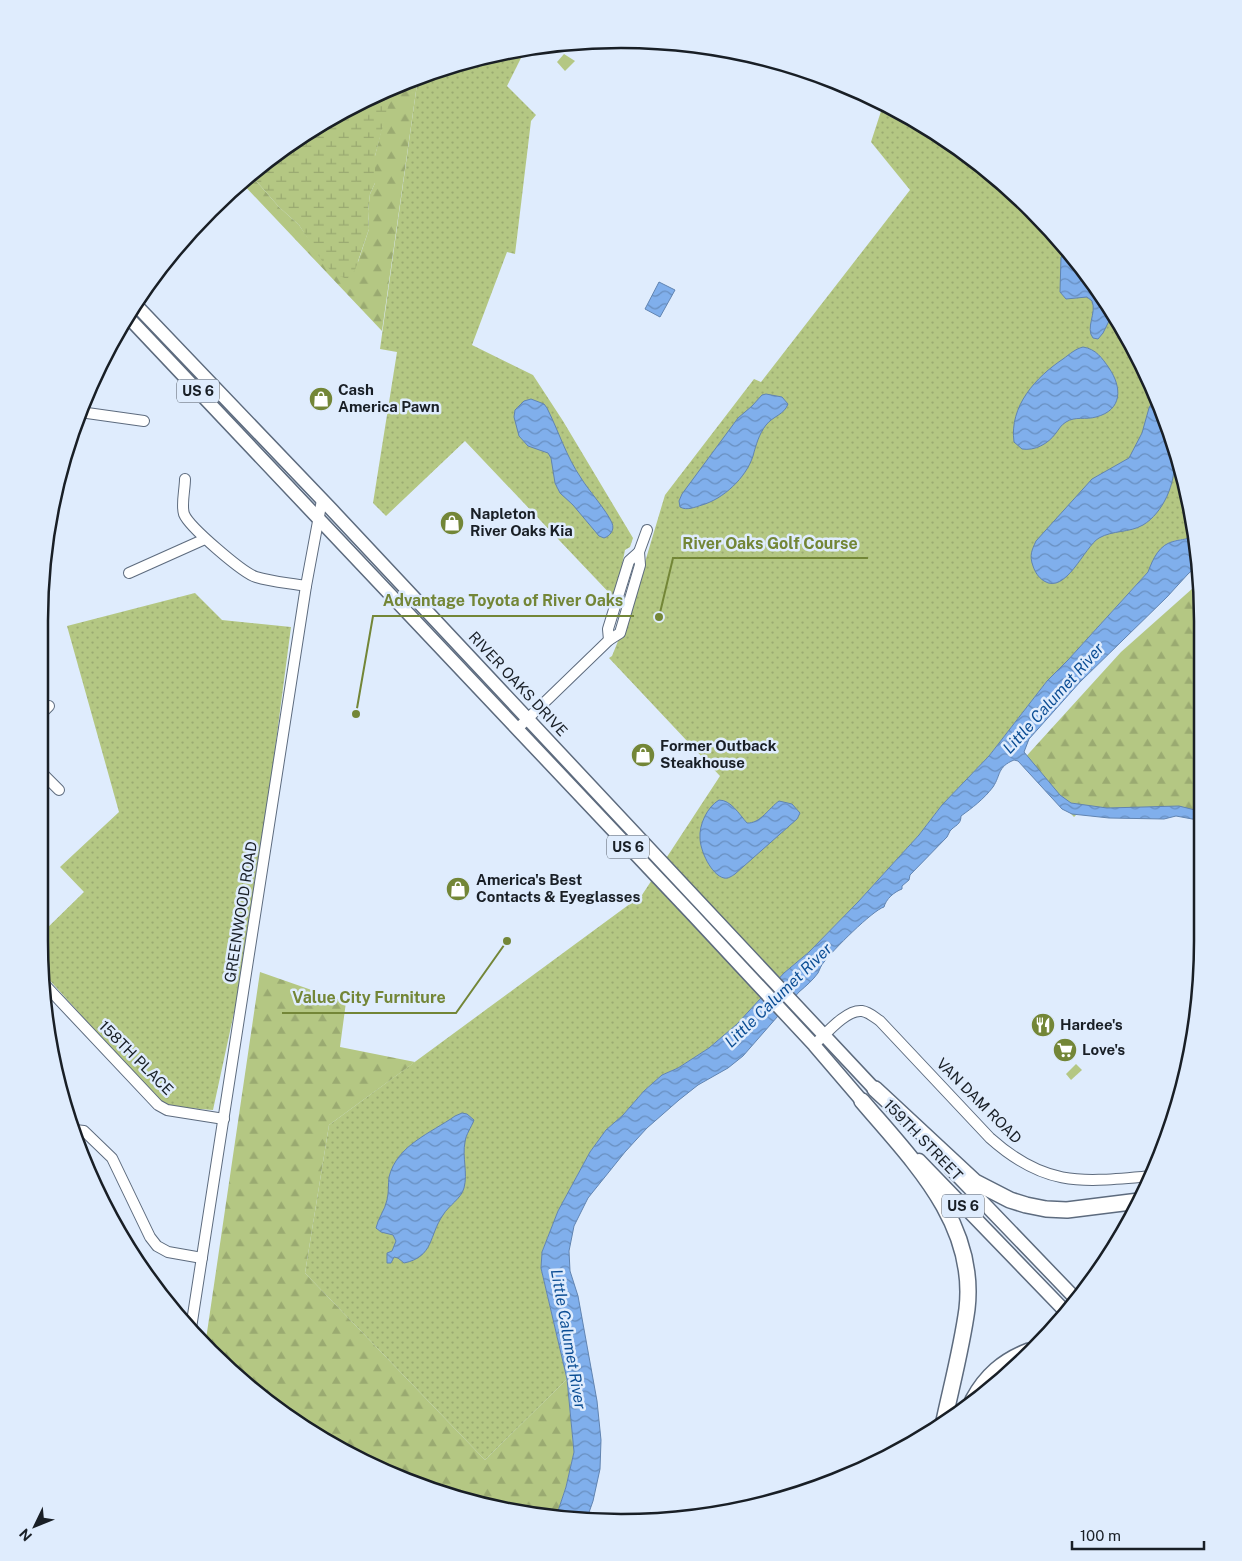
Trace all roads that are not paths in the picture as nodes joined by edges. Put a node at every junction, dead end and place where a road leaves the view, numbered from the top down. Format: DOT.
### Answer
graph roads {
  1 [pos="140,309"];
  2 [pos="132,321"];
  3 [pos="87,413"];
  4 [pos="144,421"];
  5 [pos="185,479"];
  6 [pos="322,500"];
  7 [pos="319,519"];
  8 [pos="647,530"];
  9 [pos="205,539"];
  10 [pos="129,574"];
  11 [pos="306,586"];
  12 [pos="528,718"];
  13 [pos="517,729"];
  14 [pos="48,779"];
  15 [pos="59,790"];
  16 [pos="50,990"];
  17 [pos="825,1036"];
  18 [pos="814,1046"];
  19 [pos="874,1089"];
  20 [pos="862,1101"];
  21 [pos="224,1119"];
  22 [pos="80,1131"];
  23 [pos="1143,1177"];
  24 [pos="1131,1202"];
  25 [pos="202,1258"];
  26 [pos="1072,1294"];
  27 [pos="1061,1307"];
  28 [pos="192,1320"];
  29 [pos="1017,1355"];
  30 [pos="981,1386"];
  31 [pos="946,1413"];
  1 -- 6 [label="main road, RIVER OAKS DRIVE / US 6"];
  2 -- 7 [label="main road, RIVER OAKS DRIVE / US 6"];
  3 -- 4 [label="street"];
  5 -- 9 [label="street"];
  6 -- 7 [label="street, GREENWOOD ROAD"];
  6 -- 12 [label="main road, RIVER OAKS DRIVE / US 6"];
  7 -- 11 [label="street, GREENWOOD ROAD"];
  7 -- 13 [label="main road, RIVER OAKS DRIVE / US 6"];
  8 -- 12 [label="street"];
  9 -- 10 [label="street"];
  9 -- 11 [label="street"];
  11 -- 21 [label="street, GREENWOOD ROAD"];
  12 -- 13 [label="street"];
  12 -- 17 [label="main road, RIVER OAKS DRIVE / US 6"];
  13 -- 18 [label="main road, RIVER OAKS DRIVE / US 6"];
  14 -- 15 [label="street"];
  16 -- 21 [label="street, 158TH PLACE"];
  17 -- 18 [label="street, VAN DAM ROAD"];
  17 -- 19 [label="main road, RIVER OAKS DRIVE / US 6"];
  17 -- 23 [label="street, VAN DAM ROAD"];
  18 -- 20 [label="main road, RIVER OAKS DRIVE / US 6"];
  19 -- 24 [label="highway"];
  19 -- 26 [label="main road, 159TH STREET / US 6"];
  20 -- 27 [label="main road, 159TH STREET / US 6"];
  20 -- 31 [label="highway"];
  21 -- 25 [label="street, GREENWOOD ROAD"];
  22 -- 25 [label="street"];
  25 -- 28 [label="street, GREENWOOD ROAD"];
  29 -- 30 [label="highway"];
}
